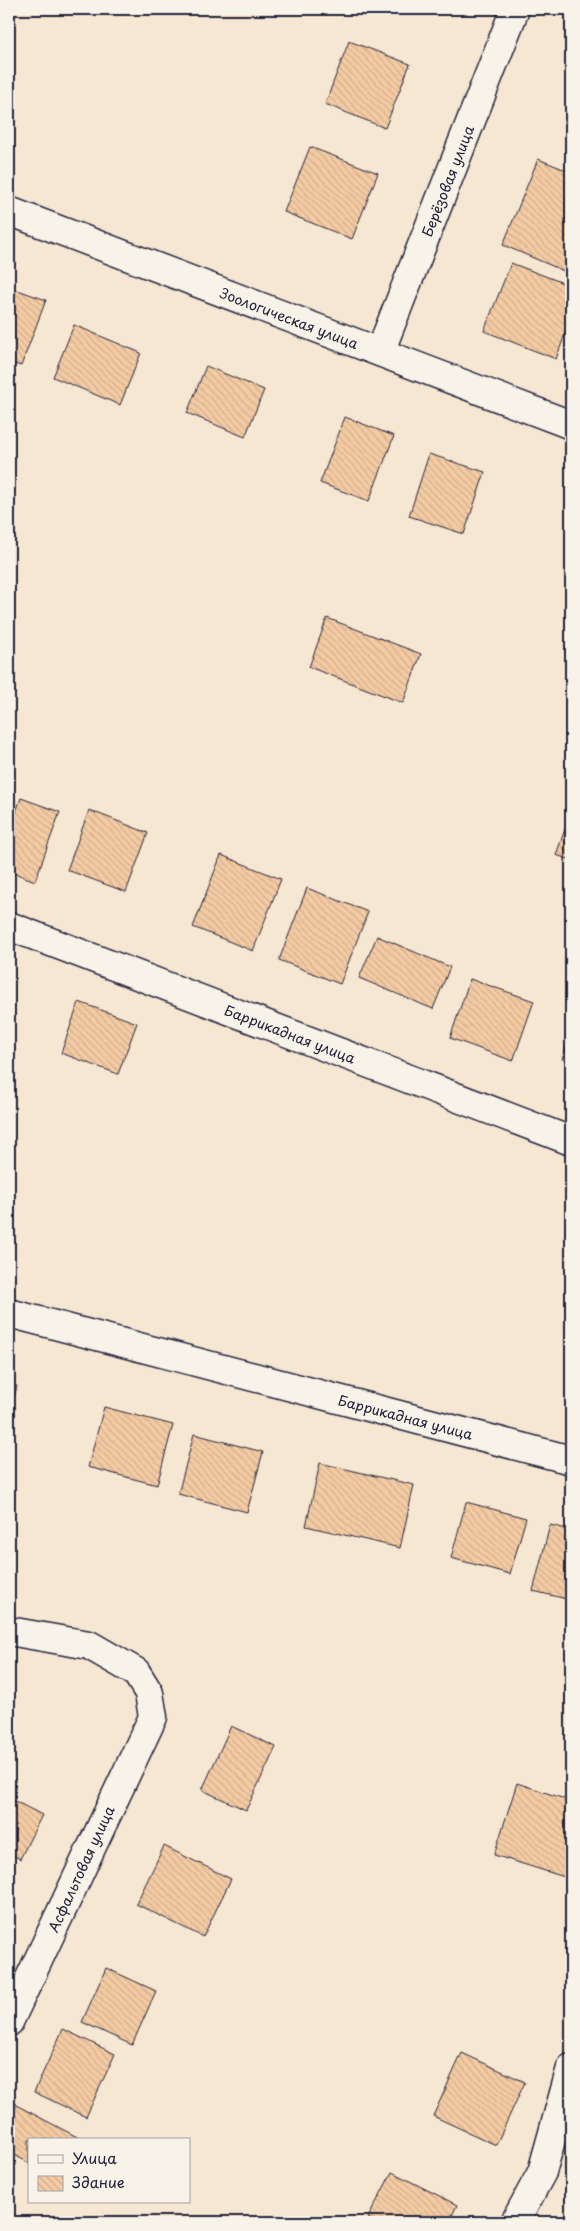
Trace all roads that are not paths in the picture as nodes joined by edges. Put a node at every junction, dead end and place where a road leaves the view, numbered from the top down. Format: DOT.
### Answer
graph roads {
  1 [pos="514,9"];
  2 [pos="9,210"];
  3 [pos="380,352"];
  4 [pos="571,425"];
  5 [pos="9,926"];
  6 [pos="571,1141"];
  7 [pos="9,1313"];
  8 [pos="571,1460"];
  9 [pos="9,1631"];
  10 [pos="9,2022"];
  11 [pos="571,2068"];
  12 [pos="515,2222"];
  1 -- 3 [label="street, Берёзовая улица"];
  2 -- 3 [label="street, Зоологическая улица"];
  3 -- 4 [label="street, Зоологическая улица"];
  5 -- 6 [label="street, Баррикадная улица"];
  7 -- 8 [label="street, Баррикадная улица"];
  9 -- 10 [label="street, Асфальтовая улица"];
  11 -- 12 [label="street"];
}
